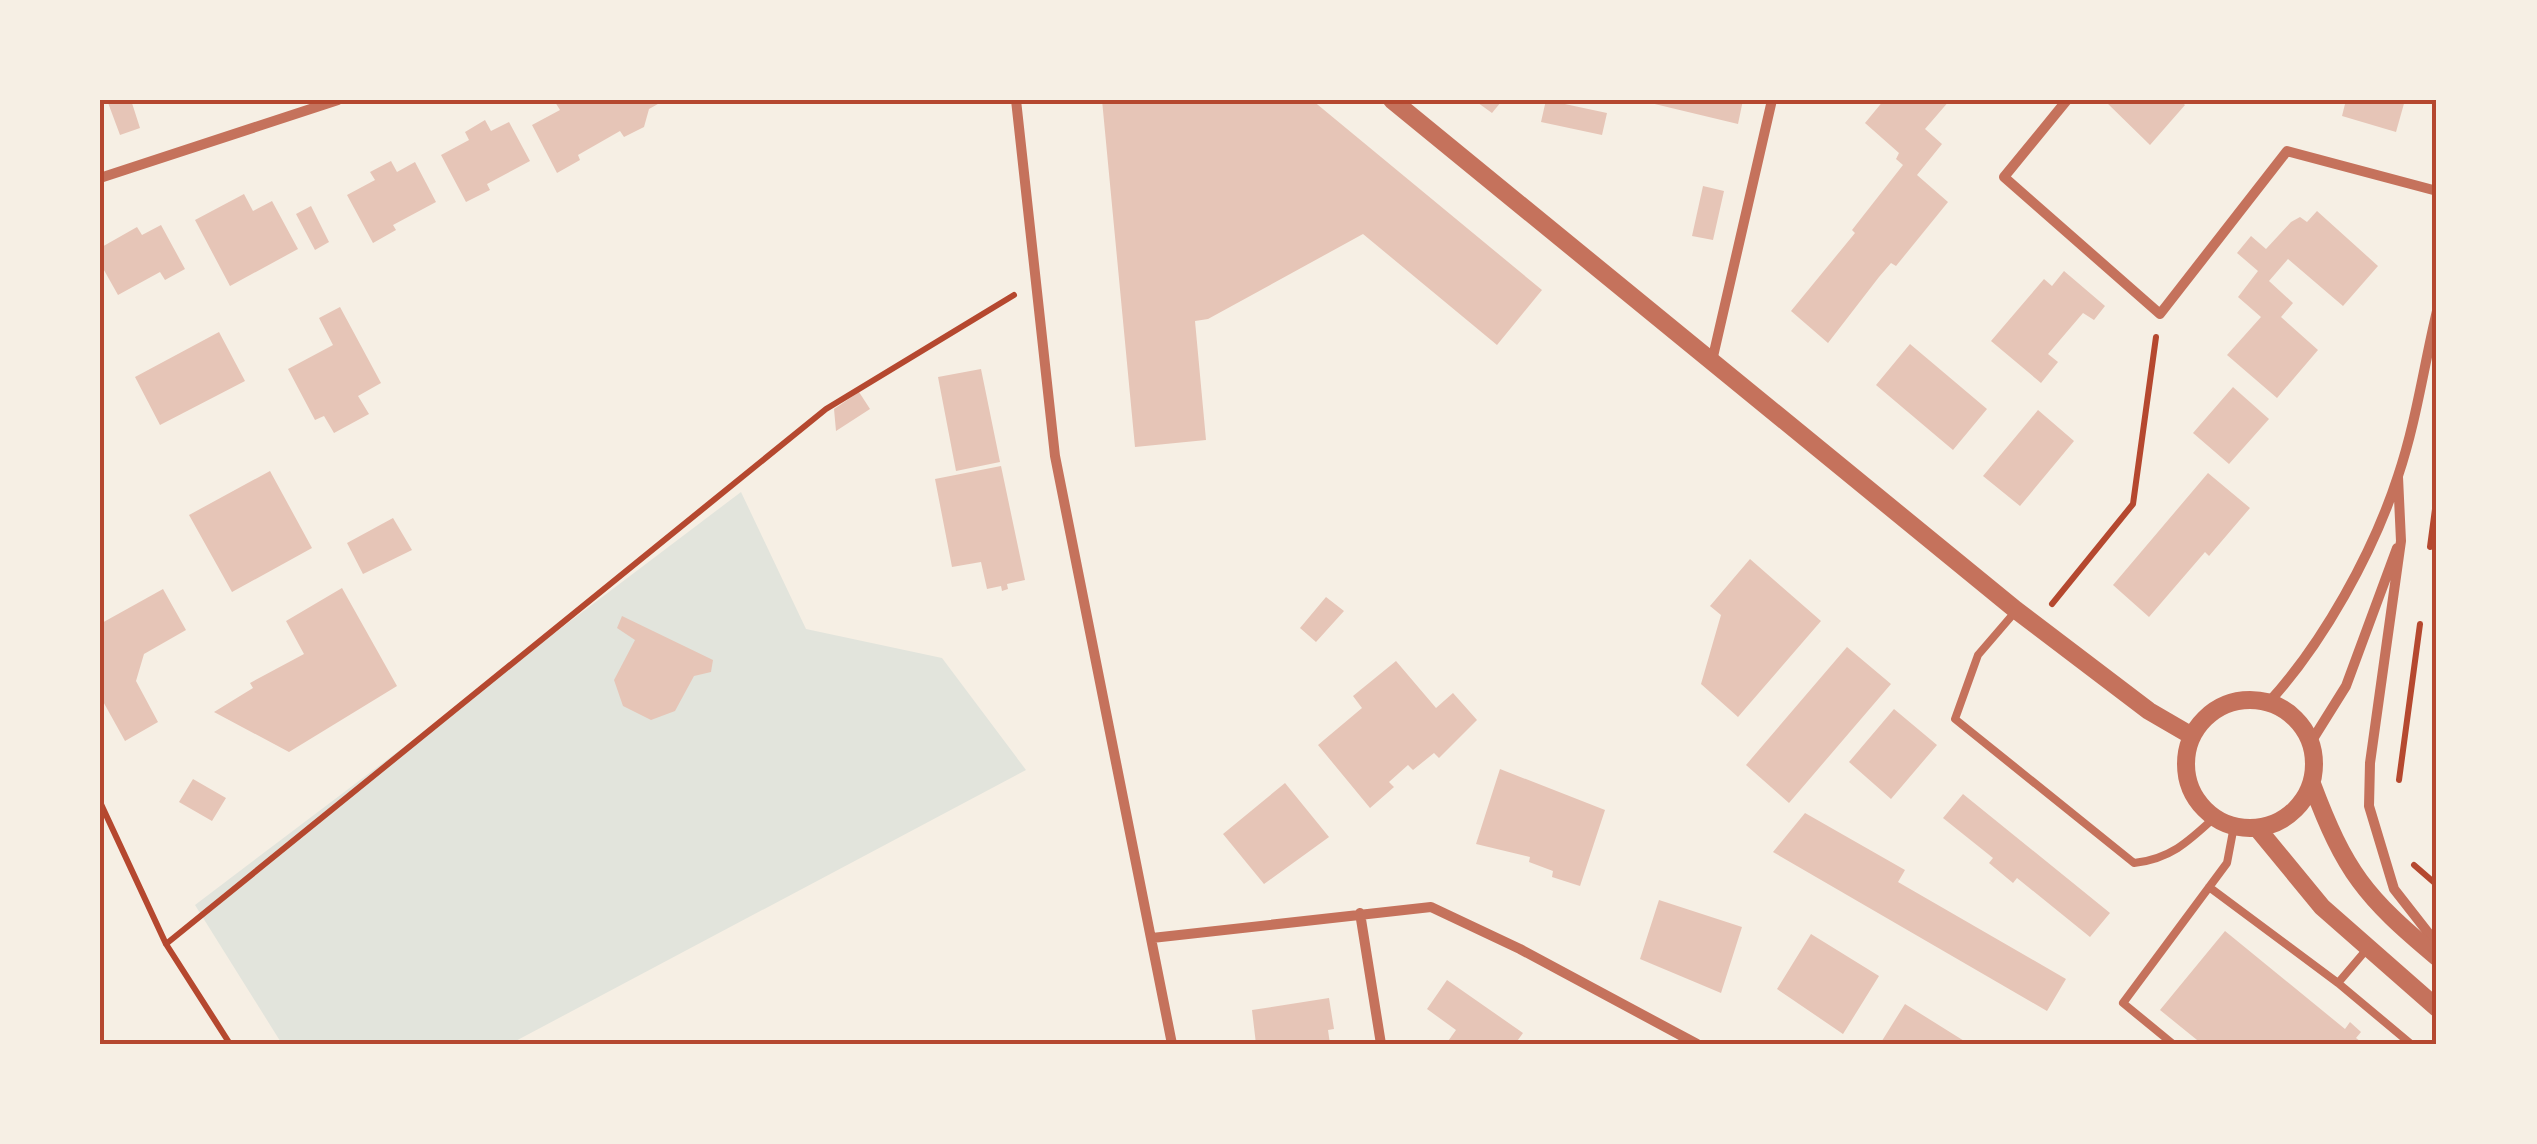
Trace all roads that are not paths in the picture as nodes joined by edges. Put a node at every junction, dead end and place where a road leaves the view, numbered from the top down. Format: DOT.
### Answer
graph roads {
  1 [pos="338,100"];
  2 [pos="1016,100"];
  3 [pos="1392,100"];
  4 [pos="1772,100"];
  5 [pos="2067,100"];
  6 [pos="100,178"];
  7 [pos="2437,191"];
  8 [pos="2436,318"];
  9 [pos="1712,361"];
  10 [pos="2398,477"];
  11 [pos="2401,541"];
  12 [pos="2016,610"];
  13 [pos="2269,702"];
  14 [pos="2192,736"];
  15 [pos="2311,742"];
  16 [pos="2312,784"];
  17 [pos="2214,818"];
  18 [pos="2234,826"];
  19 [pos="2256,828"];
  20 [pos="2209,887"];
  21 [pos="1360,914"];
  22 [pos="1152,938"];
  23 [pos="2437,944"];
  24 [pos="2367,949"];
  25 [pos="2437,957"];
  26 [pos="2338,983"];
  27 [pos="2437,1008"];
  28 [pos="1172,1044"];
  29 [pos="1381,1044"];
  30 [pos="1697,1044"];
  31 [pos="2173,1044"];
  32 [pos="2411,1044"];
  1 -- 6 [label="street"];
  2 -- 22 [label="street"];
  3 -- 9 [label="street"];
  4 -- 9 [label="street"];
  5 -- 7 [label="street"];
  8 -- 10 [label="street"];
  9 -- 12 [label="street"];
  10 -- 11 [label="street"];
  10 -- 13 [label="street"];
  11 -- 15 [label="street"];
  11 -- 23 [label="street"];
  12 -- 14 [label="street"];
  12 -- 17 [label="lane"];
  13 -- 14 [label="street"];
  13 -- 15 [label="street"];
  14 -- 17 [label="street"];
  15 -- 16 [label="street"];
  16 -- 19 [label="street"];
  16 -- 25 [label="street"];
  17 -- 18 [label="street"];
  18 -- 19 [label="street"];
  18 -- 20 [label="lane"];
  19 -- 24 [label="street"];
  20 -- 26 [label="lane"];
  20 -- 31 [label="lane"];
  21 -- 22 [label="street"];
  21 -- 29 [label="street"];
  21 -- 30 [label="street"];
  22 -- 28 [label="street"];
  24 -- 26 [label="lane"];
  24 -- 27 [label="street"];
  26 -- 32 [label="lane"];
}
